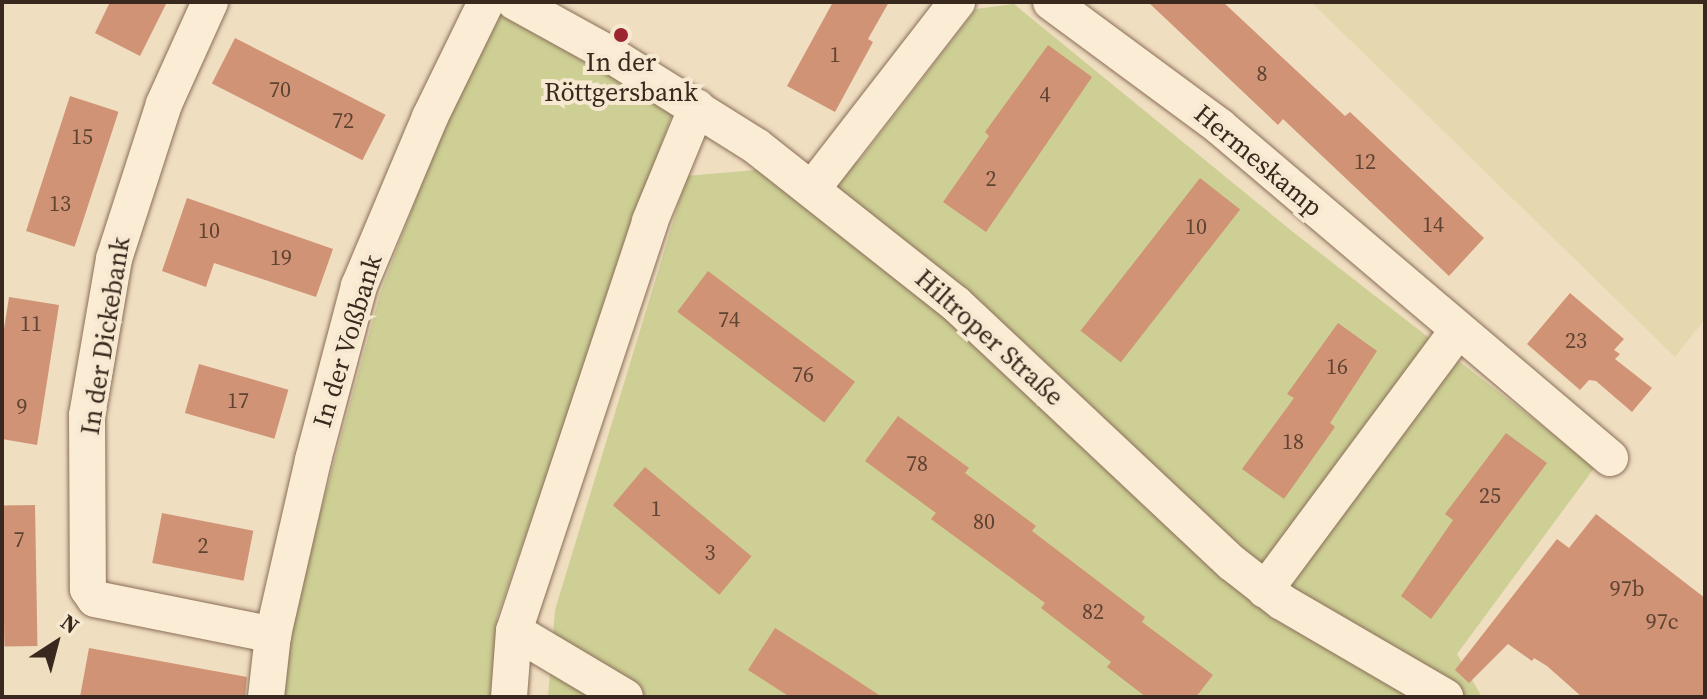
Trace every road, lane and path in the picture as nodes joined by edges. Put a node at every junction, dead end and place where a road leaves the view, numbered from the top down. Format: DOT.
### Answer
graph roads {
  1 [pos="210,2"];
  2 [pos="486,2"];
  3 [pos="515,2"];
  4 [pos="957,2"];
  5 [pos="1051,2"];
  6 [pos="697,107"];
  7 [pos="812,189"];
  8 [pos="1457,331"];
  9 [pos="1610,458"];
  10 [pos="1265,590"];
  11 [pos="514,631"];
  12 [pos="273,635"];
  13 [pos="266,697"];
  14 [pos="509,697"];
  15 [pos="625,697"];
  16 [pos="1445,697"];
  1 -- 12 [label="street, In der Dickebank"];
  2 -- 12 [label="street, In der Voßbank"];
  3 -- 6 [label="street, Hiltroper Straße"];
  4 -- 7 [label="street"];
  5 -- 8 [label="street, Hermeskamp"];
  6 -- 7 [label="street, Hiltroper Straße"];
  6 -- 11 [label="street"];
  7 -- 10 [label="street, Hiltroper Straße"];
  8 -- 9 [label="street, Hermeskamp"];
  8 -- 10 [label="street"];
  10 -- 16 [label="street, Hiltroper Straße"];
  11 -- 14 [label="street"];
  11 -- 15 [label="street"];
  12 -- 13 [label="street, In der Voßbank"];
}
